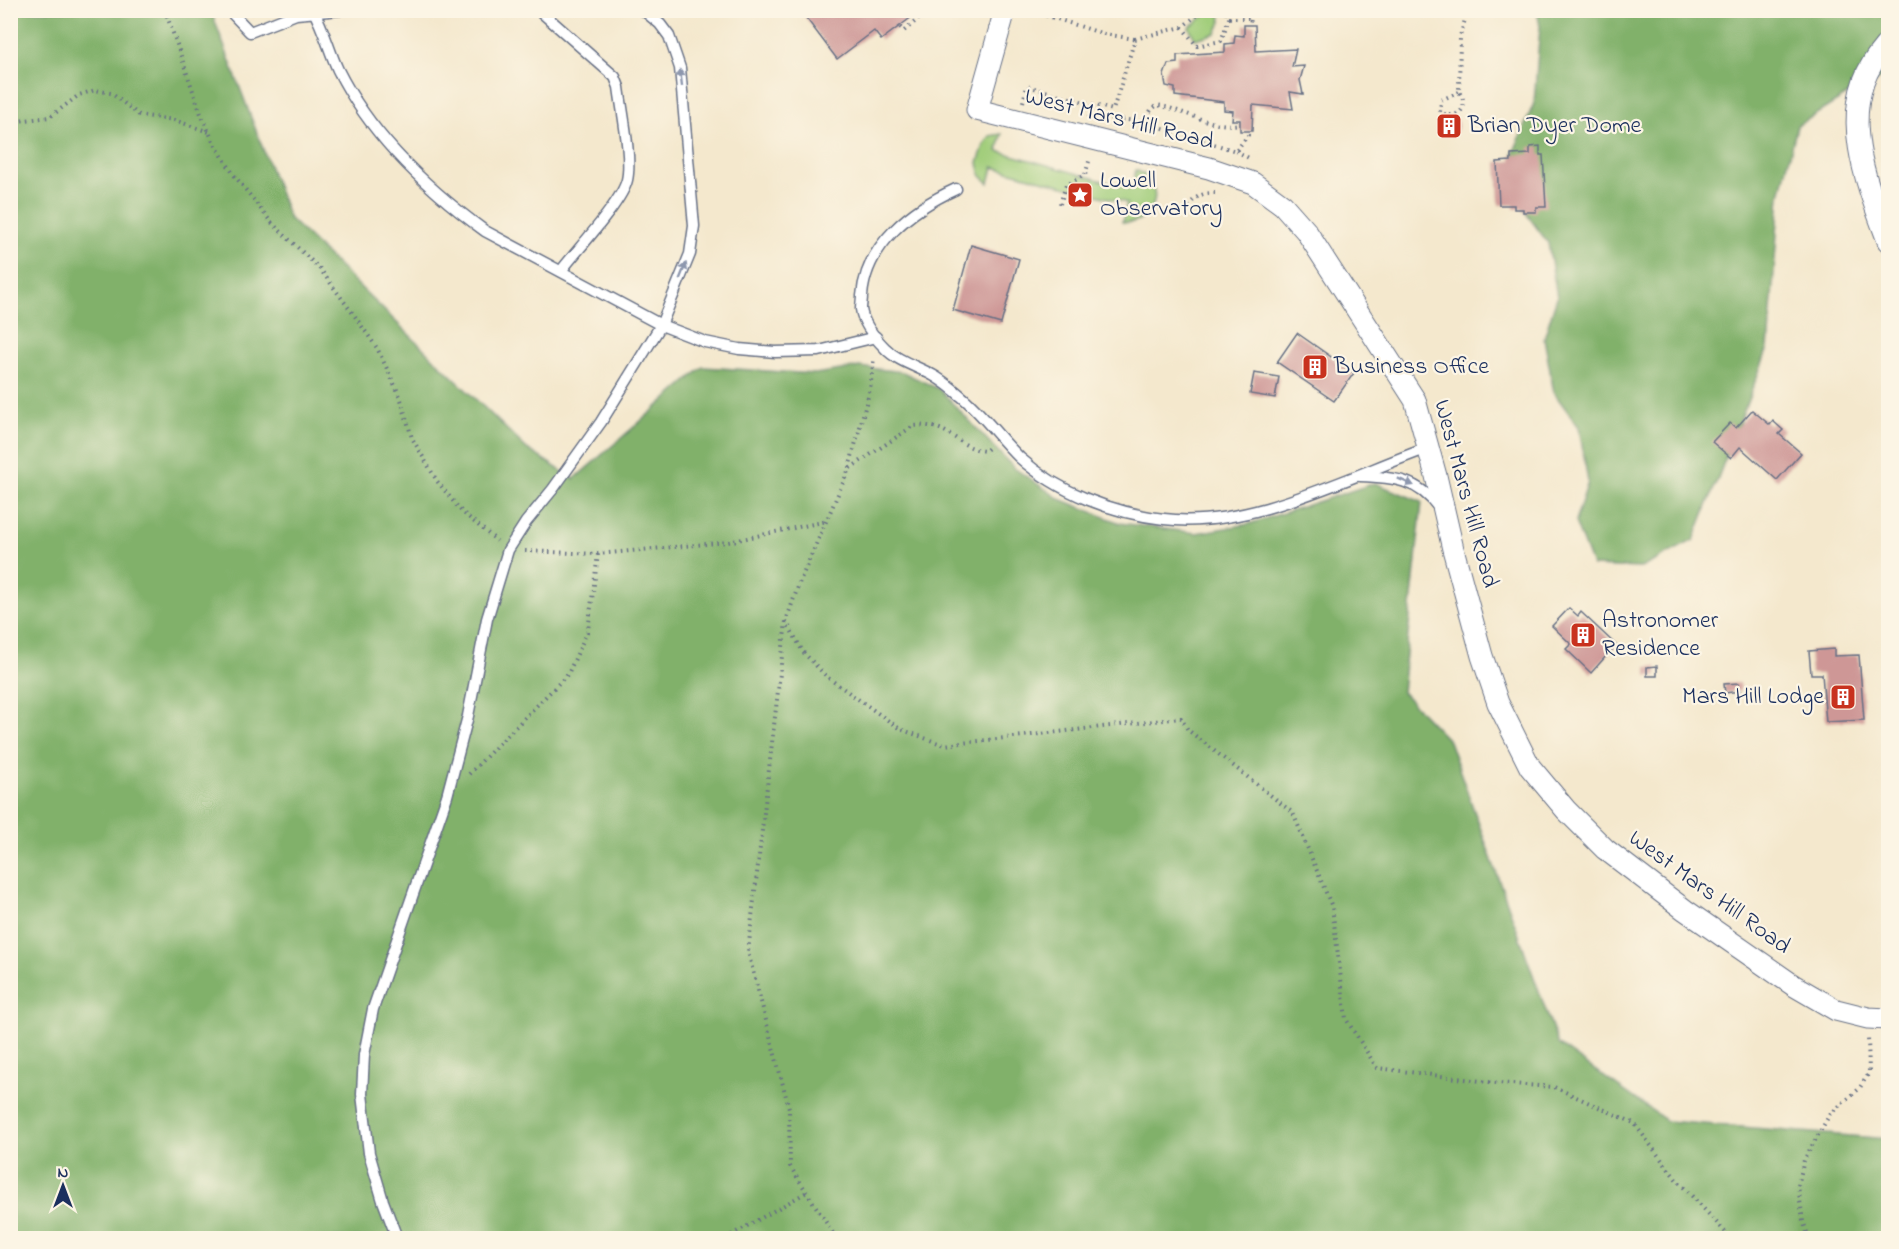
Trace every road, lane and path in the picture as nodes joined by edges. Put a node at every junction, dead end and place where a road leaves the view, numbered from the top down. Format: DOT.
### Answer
graph roads {
  1 [pos="165,10"];
  2 [pos="229,10"];
  3 [pos="340,10"];
  4 [pos="539,10"];
  5 [pos="643,10"];
  6 [pos="929,10"];
  7 [pos="1005,10"];
  8 [pos="1029,10"];
  9 [pos="1204,10"];
  10 [pos="1225,10"];
  11 [pos="1250,10"];
  12 [pos="1468,10"];
  13 [pos="314,12"];
  14 [pos="1229,18"];
  15 [pos="1251,18"];
  16 [pos="1250,25"];
  17 [pos="900,27"];
  18 [pos="1182,27"];
  19 [pos="1135,39"];
  20 [pos="1888,42"];
  21 [pos="1459,92"];
  22 [pos="1022,105"];
  23 [pos="1110,118"];
  24 [pos="10,122"];
  25 [pos="1144,122"];
  26 [pos="1240,124"];
  27 [pos="1247,131"];
  28 [pos="209,132"];
  29 [pos="1090,157"];
  30 [pos="956,189"];
  31 [pos="1215,193"];
  32 [pos="1060,204"];
  33 [pos="1188,206"];
  34 [pos="1888,241"];
  35 [pos="561,271"];
  36 [pos="661,325"];
  37 [pos="876,337"];
  38 [pos="1001,438"];
  39 [pos="1428,448"];
  40 [pos="849,469"];
  41 [pos="1354,476"];
  42 [pos="1445,516"];
  43 [pos="827,520"];
  44 [pos="508,550"];
  45 [pos="598,554"];
  46 [pos="786,621"];
  47 [pos="447,796"];
  48 [pos="1878,1019"];
  49 [pos="807,1192"];
  50 [pos="294,1239"];
  51 [pos="340,1239"];
  52 [pos="397,1239"];
  53 [pos="726,1239"];
  54 [pos="836,1239"];
  55 [pos="1731,1239"];
  56 [pos="1809,1239"];
  1 -- 28 [label="path"];
  2 -- 13 [label="lane"];
  3 -- 13 [label="lane"];
  4 -- 35 [label="lane"];
  36 -- 5 [label="lane, one-way"];
  6 -- 17 [label="path"];
  7 -- 39 [label="street, West Mars Hill Road"];
  8 -- 19 [label="path"];
  9 -- 18 [label="path"];
  10 -- 14 [label="path"];
  11 -- 15 [label="path"];
  12 -- 21 [label="path"];
  13 -- 35 [label="lane"];
  14 -- 15 [label="path"];
  14 -- 18 [label="path"];
  15 -- 16 [label="path"];
  18 -- 19 [label="path"];
  19 -- 22 [label="path"];
  20 -- 34 [label="street"];
  21 -- 21 [label="path"];
  23 -- 25 [label="path"];
  24 -- 28 [label="path"];
  25 -- 26 [label="path"];
  25 -- 27 [label="path"];
  28 -- 44 [label="path"];
  29 -- 32 [label="path"];
  30 -- 37 [label="lane"];
  31 -- 33 [label="path"];
  35 -- 36 [label="lane"];
  36 -- 37 [label="lane"];
  36 -- 44 [label="lane"];
  37 -- 38 [label="lane"];
  37 -- 40 [label="path"];
  38 -- 40 [label="path"];
  38 -- 41 [label="lane"];
  39 -- 41 [label="lane"];
  39 -- 42 [label="street, West Mars Hill Road"];
  40 -- 43 [label="path"];
  41 -- 42 [label="lane, one-way"];
  42 -- 48 [label="street, West Mars Hill Road"];
  43 -- 45 [label="path"];
  43 -- 46 [label="path"];
  44 -- 45 [label="path"];
  44 -- 47 [label="lane"];
  45 -- 47 [label="path"];
  46 -- 49 [label="path"];
  46 -- 55 [label="path"];
  47 -- 52 [label="lane"];
  48 -- 56 [label="path"];
  49 -- 53 [label="path"];
  49 -- 54 [label="path"];
  50 -- 51 [label="path"];
}
